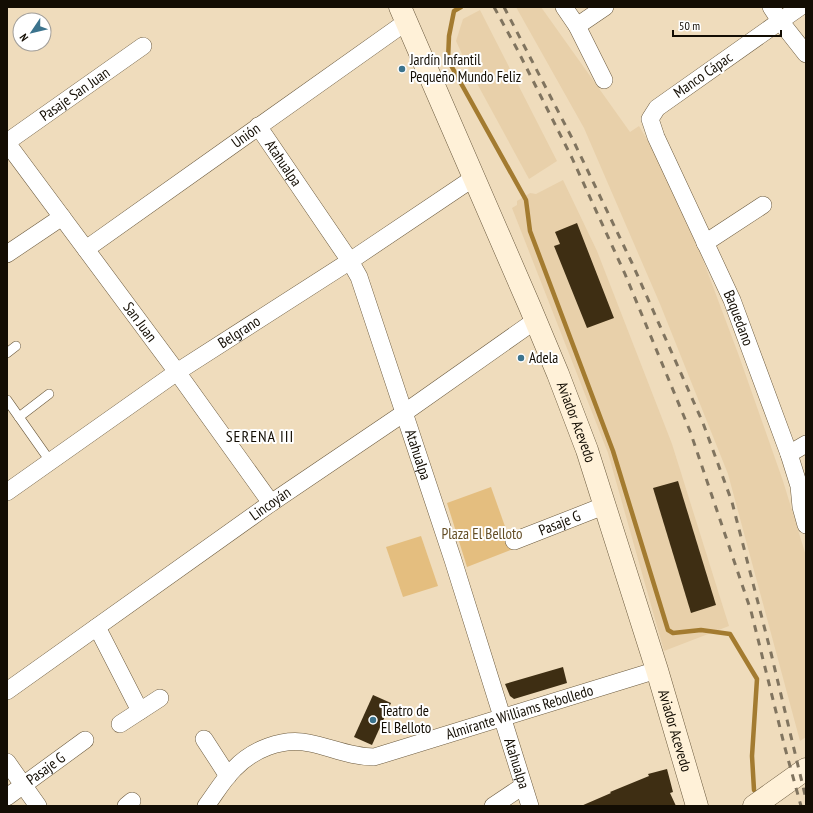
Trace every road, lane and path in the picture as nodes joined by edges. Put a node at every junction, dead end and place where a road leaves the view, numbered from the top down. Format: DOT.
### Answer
graph roads {
  1 [pos="564,7"];
  2 [pos="605,7"];
  3 [pos="800,7"];
  4 [pos="403,14"];
  5 [pos="776,14"];
  6 [pos="577,26"];
  7 [pos="143,46"];
  8 [pos="806,54"];
  9 [pos="604,80"];
  10 [pos="650,119"];
  11 [pos="258,126"];
  12 [pos="7,142"];
  13 [pos="474,177"];
  14 [pos="764,205"];
  15 [pos="62,217"];
  16 [pos="705,243"];
  17 [pos="86,249"];
  18 [pos="7,254"];
  19 [pos="350,261"];
  20 [pos="536,320"];
  21 [pos="16,346"];
  22 [pos="7,353"];
  23 [pos="177,372"];
  24 [pos="49,394"];
  25 [pos="7,400"];
  26 [pos="404,413"];
  27 [pos="19,417"];
  28 [pos="806,444"];
  29 [pos="789,454"];
  30 [pos="50,461"];
  31 [pos="802,489"];
  32 [pos="7,492"];
  33 [pos="271,503"];
  34 [pos="606,505"];
  35 [pos="806,525"];
  36 [pos="514,541"];
  37 [pos="97,627"];
  38 [pos="657,670"];
  39 [pos="7,691"];
  40 [pos="160,698"];
  41 [pos="140,711"];
  42 [pos="502,718"];
  43 [pos="120,724"];
  44 [pos="204,739"];
  45 [pos="85,740"];
  46 [pos="7,762"];
  47 [pos="806,769"];
  48 [pos="228,776"];
  49 [pos="23,785"];
  50 [pos="523,786"];
  51 [pos="7,797"];
  52 [pos="38,806"];
  53 [pos="206,806"];
  54 [pos="493,806"];
  55 [pos="530,806"];
  56 [pos="697,806"];
  57 [pos="754,806"];
  1 -- 6 [label="street"];
  2 -- 6 [label="street"];
  3 -- 5 [label="street, Manco Cápac"];
  4 -- 11 [label="street, Unión"];
  4 -- 13 [label="main road, Aviador Acevedo"];
  5 -- 8 [label="street"];
  5 -- 10 [label="street, Manco Cápac"];
  6 -- 9 [label="street"];
  7 -- 12 [label="street, Pasaje San Juan"];
  10 -- 16 [label="street, Baquedano"];
  11 -- 17 [label="street, Unión"];
  11 -- 19 [label="street, Atahualpa"];
  12 -- 15 [label="street, San Juan"];
  13 -- 19 [label="street, Belgrano"];
  13 -- 20 [label="main road, Aviador Acevedo"];
  14 -- 16 [label="street"];
  15 -- 17 [label="street, San Juan"];
  15 -- 18 [label="street"];
  16 -- 29 [label="street, Baquedano"];
  17 -- 23 [label="street, San Juan"];
  19 -- 23 [label="street, Belgrano"];
  19 -- 26 [label="street, Atahualpa"];
  20 -- 26 [label="street, Lincoyán"];
  20 -- 34 [label="main road, Aviador Acevedo"];
  21 -- 22 [label="lane"];
  23 -- 30 [label="street, Belgrano"];
  23 -- 33 [label="street, San Juan"];
  24 -- 27 [label="lane"];
  25 -- 27 [label="lane"];
  26 -- 33 [label="street, Lincoyán"];
  26 -- 42 [label="street, Atahualpa"];
  27 -- 30 [label="lane"];
  28 -- 29 [label="street"];
  29 -- 31 [label="street, Baquedano"];
  30 -- 32 [label="street, Belgrano"];
  31 -- 35 [label="street, Baquedano"];
  33 -- 37 [label="street, Lincoyán"];
  34 -- 36 [label="street, Pasaje G"];
  34 -- 38 [label="main road, Aviador Acevedo"];
  37 -- 39 [label="street, Lincoyán"];
  37 -- 41 [label="street"];
  38 -- 42 [label="street, Almirante Williams Rebolledo"];
  38 -- 56 [label="main road, Aviador Acevedo"];
  40 -- 41 [label="street"];
  41 -- 43 [label="street"];
  42 -- 48 [label="street, Almirante Williams Rebolledo"];
  42 -- 50 [label="street, Atahualpa"];
  44 -- 48 [label="street"];
  45 -- 49 [label="street, Pasaje G"];
  46 -- 49 [label="street"];
  47 -- 57 [label="main road"];
  48 -- 53 [label="street, Almirante Williams Rebolledo"];
  49 -- 51 [label="street, Pasaje G"];
  49 -- 52 [label="street"];
  50 -- 54 [label="street"];
  50 -- 55 [label="street, Atahualpa"];
}
